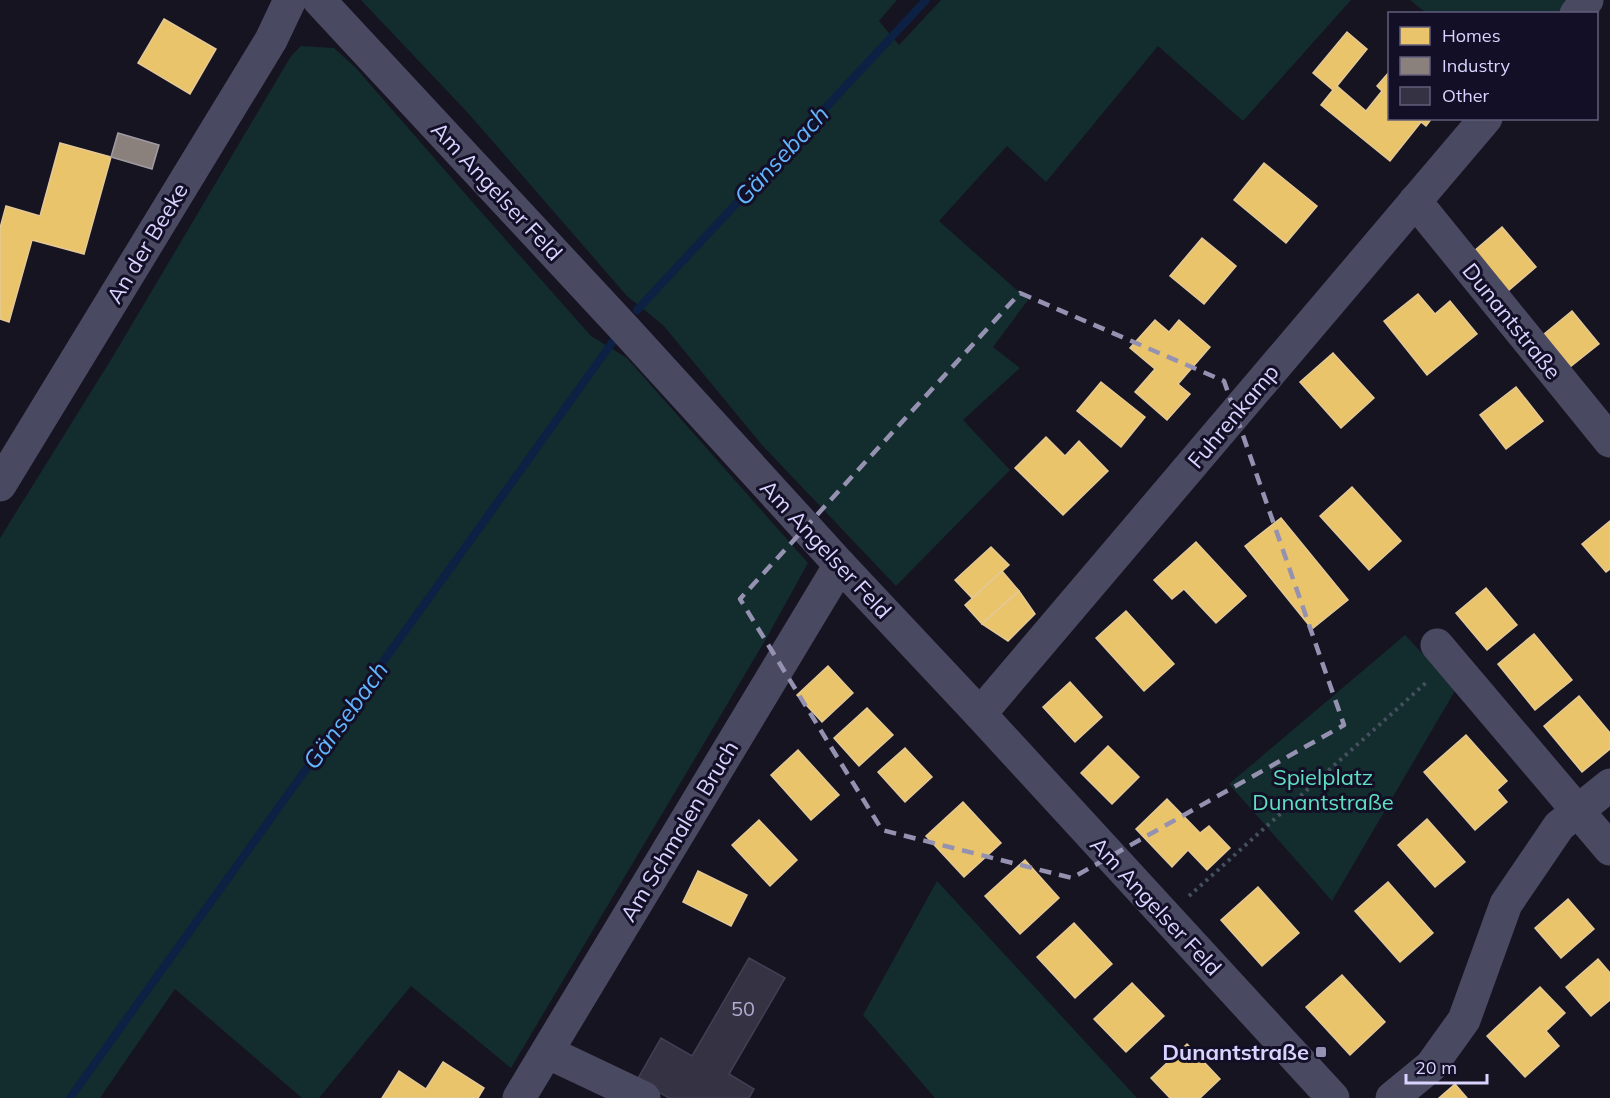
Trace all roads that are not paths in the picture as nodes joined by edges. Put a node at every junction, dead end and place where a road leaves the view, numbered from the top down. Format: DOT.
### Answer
graph roads {
  1 [pos="290,0"];
  2 [pos="319,0"];
  3 [pos="1587,0"];
  4 [pos="1578,12"];
  5 [pos="1484,120"];
  6 [pos="1415,201"];
  7 [pos="1610,441"];
  8 [pos="0,485"];
  9 [pos="840,565"];
  10 [pos="1444,653"];
  11 [pos="980,714"];
  12 [pos="1610,784"];
  13 [pos="1577,812"];
  14 [pos="1610,849"];
  15 [pos="547,1052"];
  16 [pos="519,1098"];
  17 [pos="644,1098"];
  18 [pos="1333,1098"];
  19 [pos="1392,1098"];
  1 -- 8 [label="street, An der Beeke"];
  2 -- 9 [label="street, Am Angelser Feld"];
  3 -- 4 [label="street"];
  5 -- 6 [label="street, Fuhrenkamp"];
  6 -- 7 [label="street, Dunantstraße"];
  6 -- 11 [label="street, Fuhrenkamp"];
  9 -- 11 [label="street, Am Angelser Feld"];
  9 -- 15 [label="street, Am Schmalen Bruch"];
  10 -- 13 [label="street"];
  11 -- 18 [label="street, Am Angelser Feld"];
  12 -- 13 [label="street"];
  13 -- 14 [label="street"];
  13 -- 19 [label="street"];
  15 -- 16 [label="street, Am Schmalen Bruch"];
  15 -- 17 [label="street"];
}
